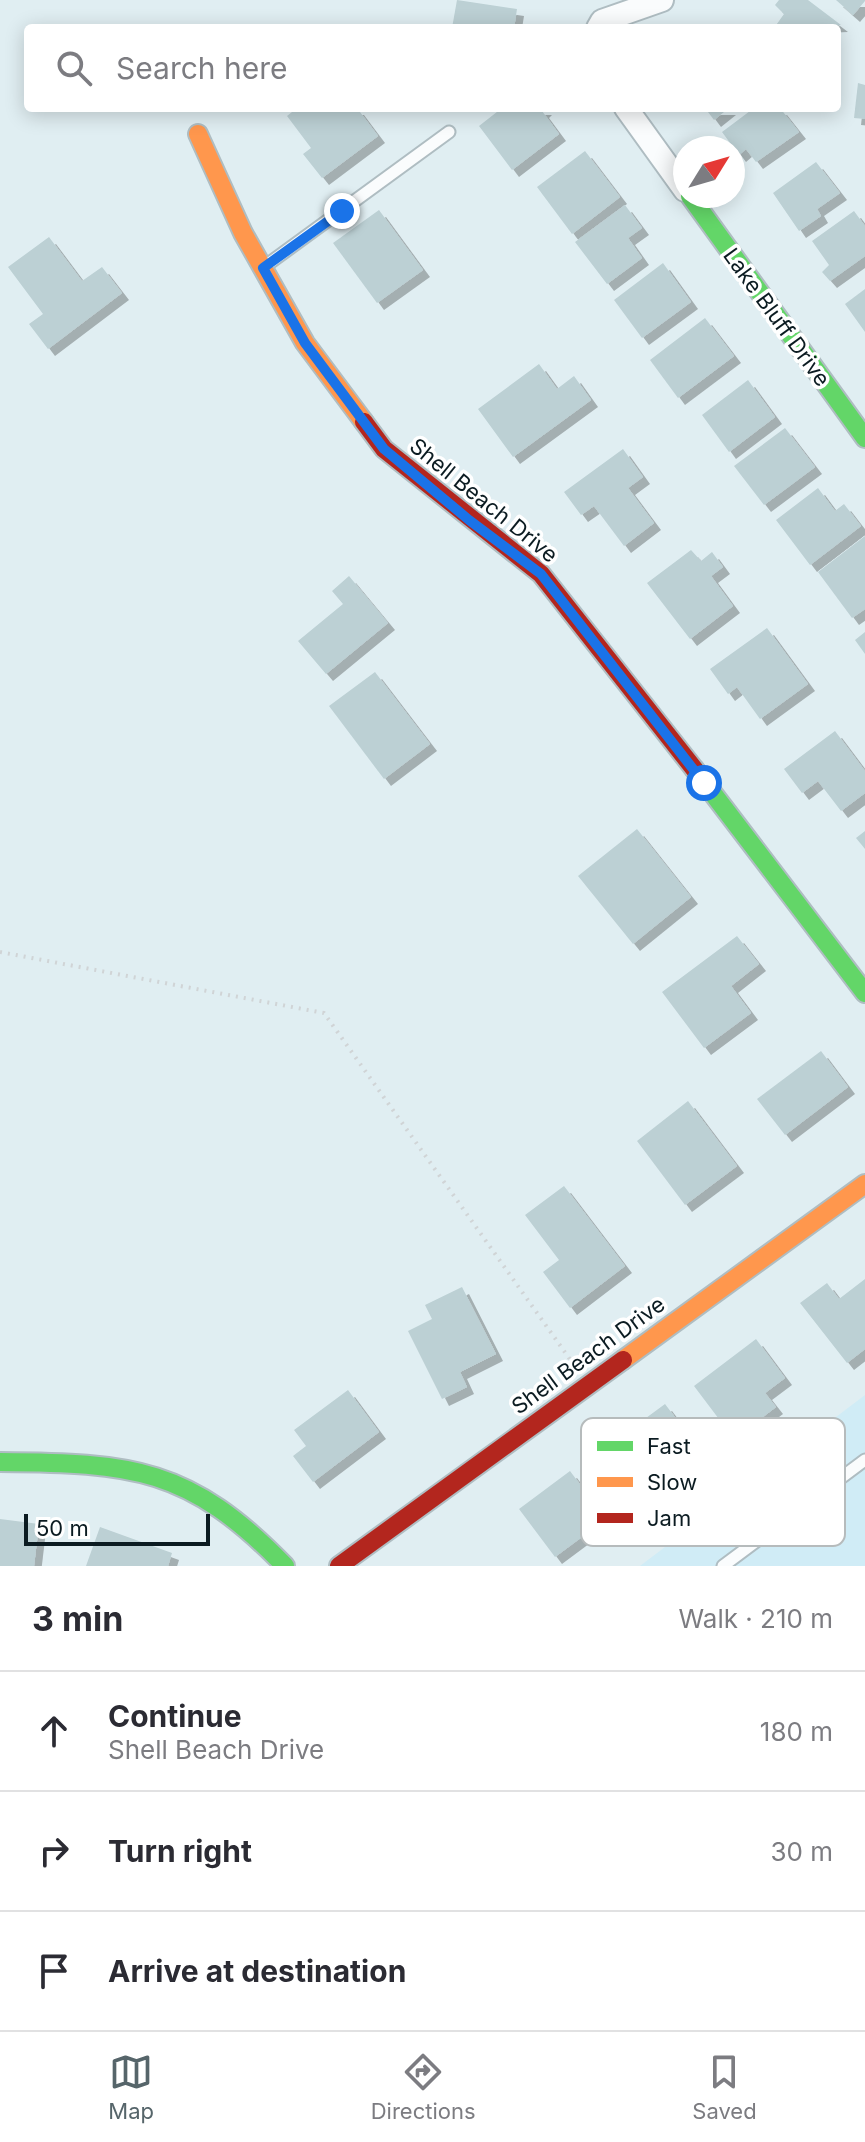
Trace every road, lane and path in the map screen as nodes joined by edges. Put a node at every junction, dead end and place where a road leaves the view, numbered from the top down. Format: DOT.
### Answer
graph roads {
  1 [pos="662,0"];
  2 [pos="600,24"];
  3 [pos="629,112"];
  4 [pos="449,132"];
  5 [pos="198,134"];
  6 [pos="673,173"];
  7 [pos="699,208"];
  8 [pos="263,268"];
  9 [pos="865,438"];
  10 [pos="0,952"];
  11 [pos="865,993"];
  12 [pos="865,1184"];
  13 [pos="588,1384"];
  14 [pos="865,1460"];
  15 [pos="0,1462"];
  16 [pos="845,1475"];
  17 [pos="750,1546"];
  18 [pos="285,1566"];
  19 [pos="339,1566"];
  20 [pos="723,1566"];
  1 -- 2 [label="street"];
  3 -- 6 [label="street"];
  4 -- 8 [label="lane"];
  5 -- 8 [label="street, Shell Beach Drive"];
  7 -- 9 [label="street, Lake Bluff Drive"];
  8 -- 11 [label="street, Shell Beach Drive"];
  10 -- 13 [label="path"];
  12 -- 13 [label="street, Shell Beach Drive"];
  13 -- 19 [label="street, Shell Beach Drive"];
  14 -- 16 [label="lane"];
  15 -- 18 [label="street"];
  17 -- 20 [label="lane"];
}
